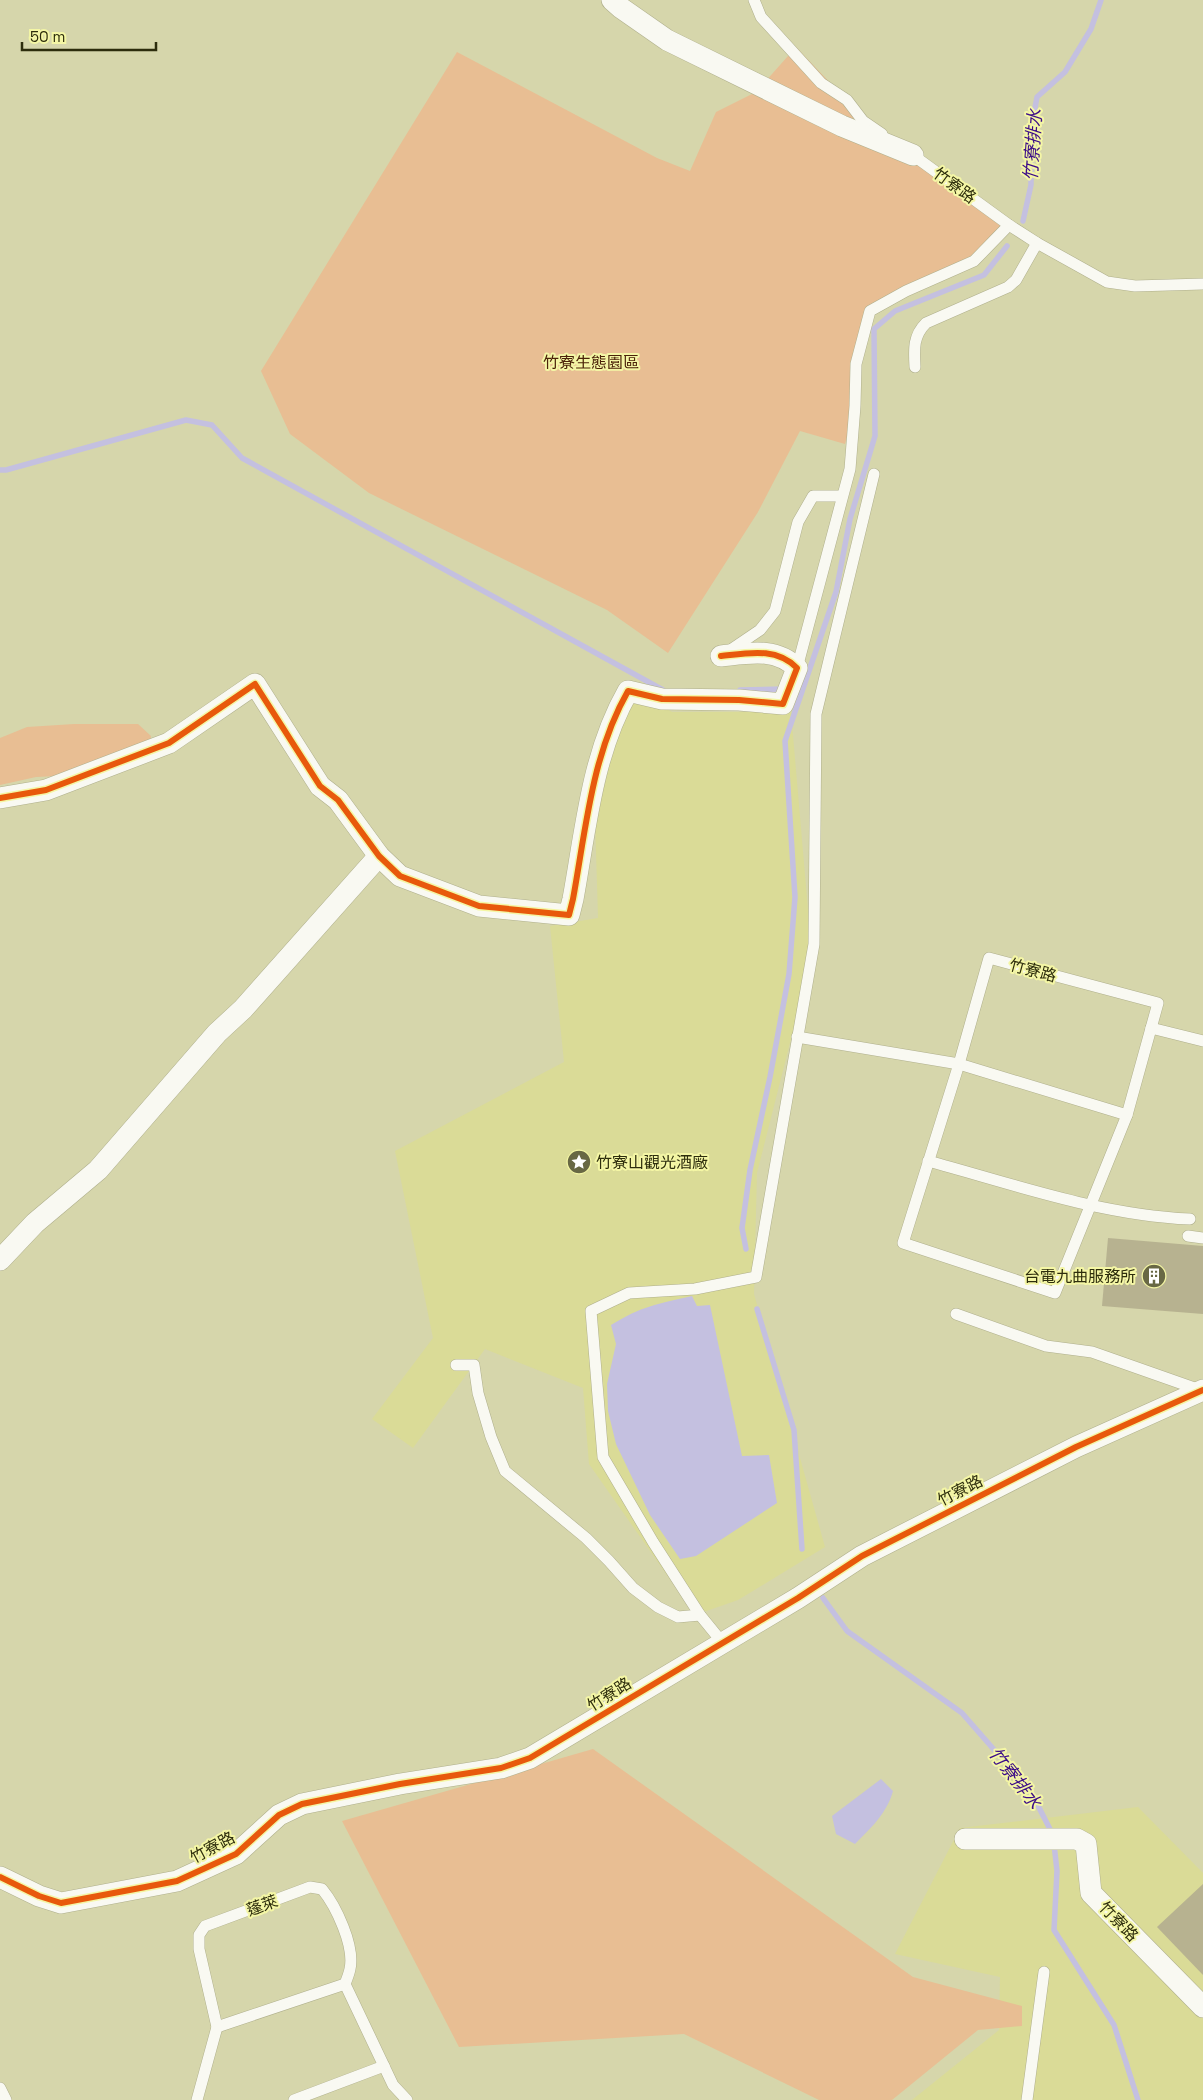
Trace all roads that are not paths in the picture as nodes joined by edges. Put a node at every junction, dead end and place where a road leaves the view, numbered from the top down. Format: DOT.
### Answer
graph roads {
  1 [pos="612,0"];
  2 [pos="755,0"];
  3 [pos="913,155"];
  4 [pos="1009,225"];
  5 [pos="1037,243"];
  6 [pos="1203,284"];
  7 [pos="915,367"];
  8 [pos="874,474"];
  9 [pos="842,496"];
  10 [pos="721,656"];
  11 [pos="797,668"];
  12 [pos="0,798"];
  13 [pos="379,856"];
  14 [pos="1151,1028"];
  15 [pos="797,1037"];
  16 [pos="1203,1041"];
  17 [pos="959,1064"];
  18 [pos="1127,1115"];
  19 [pos="928,1161"];
  20 [pos="1091,1205"];
  21 [pos="1190,1219"];
  22 [pos="1188,1236"];
  23 [pos="1203,1238"];
  24 [pos="0,1260"];
  25 [pos="956,1314"];
  26 [pos="456,1365"];
  27 [pos="1202,1390"];
  28 [pos="700,1615"];
  29 [pos="722,1642"];
  30 [pos="965,1838"];
  31 [pos="0,1877"];
  32 [pos="1044,1972"];
  33 [pos="345,1984"];
  34 [pos="1203,2007"];
  35 [pos="217,2027"];
  36 [pos="384,2066"];
  37 [pos="0,2088"];
  38 [pos="320,2095"];
  39 [pos="6,2100"];
  40 [pos="196,2100"];
  41 [pos="294,2100"];
  42 [pos="407,2100"];
  43 [pos="1027,2100"];
  1 -- 3 [label="street"];
  2 -- 3 [label="lane, 竹寮路"];
  3 -- 4 [label="lane, 竹寮路"];
  4 -- 5 [label="lane, 竹寮路"];
  4 -- 9 [label="lane"];
  5 -- 6 [label="lane, 竹寮路"];
  5 -- 7 [label="lane"];
  8 -- 15 [label="lane"];
  9 -- 10 [label="lane"];
  9 -- 11 [label="lane"];
  10 -- 11 [label="street"];
  11 -- 13 [label="street"];
  12 -- 13 [label="street"];
  13 -- 24 [label="street"];
  14 -- 16 [label="lane"];
  14 -- 17 [label="lane, 竹寮路"];
  14 -- 18 [label="lane, 竹寮路"];
  15 -- 17 [label="lane"];
  15 -- 28 [label="lane"];
  17 -- 18 [label="lane"];
  17 -- 19 [label="lane, 竹寮路"];
  18 -- 20 [label="lane, 竹寮路"];
  19 -- 20 [label="lane"];
  19 -- 20 [label="lane, 竹寮路"];
  20 -- 21 [label="lane"];
  22 -- 23 [label="lane"];
  25 -- 27 [label="lane"];
  26 -- 28 [label="lane"];
  27 -- 29 [label="street, 竹寮路"];
  28 -- 29 [label="lane"];
  29 -- 31 [label="street, 竹寮路"];
  30 -- 34 [label="street, 竹寮路"];
  32 -- 43 [label="lane"];
  33 -- 35 [label="lane"];
  33 -- 35 [label="lane, 蓬萊"];
  33 -- 36 [label="lane"];
  35 -- 40 [label="lane, 蓬萊"];
  36 -- 38 [label="lane"];
  36 -- 42 [label="lane"];
  37 -- 39 [label="lane"];
  38 -- 41 [label="lane"];
}
